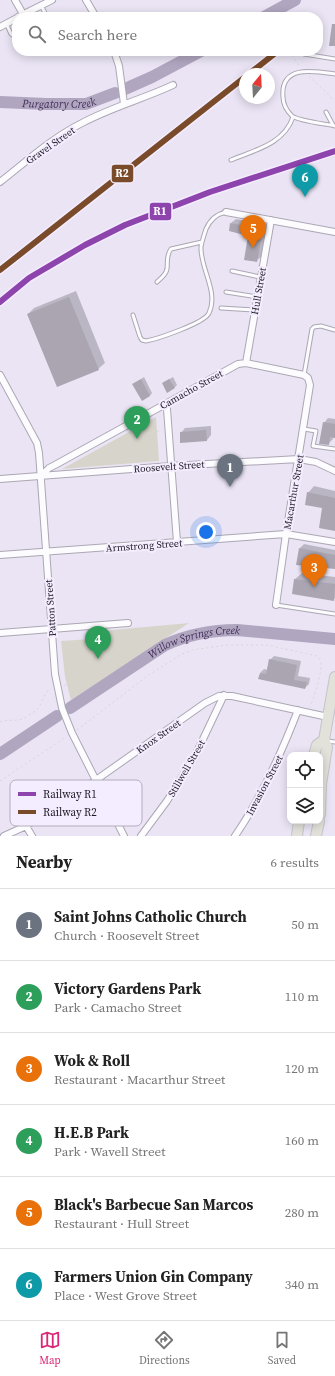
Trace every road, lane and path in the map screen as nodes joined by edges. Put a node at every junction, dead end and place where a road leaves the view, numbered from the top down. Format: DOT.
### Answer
graph roads {
  1 [pos="15,0"];
  2 [pos="52,0"];
  3 [pos="86,0"];
  4 [pos="41,5"];
  5 [pos="18,12"];
  6 [pos="27,12"];
  7 [pos="44,12"];
  8 [pos="93,12"];
  9 [pos="12,20"];
  10 [pos="3,25"];
  11 [pos="12,35"];
  12 [pos="116,56"];
  13 [pos="277,56"];
  14 [pos="316,56"];
  15 [pos="335,59"];
  16 [pos="262,68"];
  17 [pos="335,74"];
  18 [pos="173,85"];
  19 [pos="239,86"];
  20 [pos="221,100"];
  21 [pos="124,104"];
  22 [pos="326,112"];
  23 [pos="293,117"];
  24 [pos="334,126"];
  25 [pos="231,160"];
  26 [pos="0,182"];
  27 [pos="226,212"];
  28 [pos="271,220"];
  29 [pos="335,232"];
  30 [pos="202,242"];
  31 [pos="232,272"];
  32 [pos="260,277"];
  33 [pos="157,282"];
  34 [pos="226,292"];
  35 [pos="257,297"];
  36 [pos="221,308"];
  37 [pos="254,310"];
  38 [pos="133,315"];
  39 [pos="335,330"];
  40 [pos="246,363"];
  41 [pos="0,375"];
  42 [pos="306,377"];
  43 [pos="165,404"];
  44 [pos="304,429"];
  45 [pos="159,431"];
  46 [pos="129,443"];
  47 [pos="335,449"];
  48 [pos="140,455"];
  49 [pos="299,459"];
  50 [pos="171,466"];
  51 [pos="104,471"];
  52 [pos="335,471"];
  53 [pos="41,476"];
  54 [pos="0,479"];
  55 [pos="286,534"];
  56 [pos="177,542"];
  57 [pos="335,542"];
  58 [pos="46,552"];
  59 [pos="0,555"];
  60 [pos="276,605"];
  61 [pos="335,614"];
  62 [pos="128,623"];
  63 [pos="52,630"];
  64 [pos="0,633"];
  65 [pos="133,638"];
  66 [pos="335,678"];
  67 [pos="57,687"];
  68 [pos="224,695"];
  69 [pos="298,710"];
  70 [pos="308,712"];
  71 [pos="328,717"];
  72 [pos="0,722"];
  73 [pos="72,733"];
  74 [pos="324,740"];
  75 [pos="335,742"];
  76 [pos="315,752"];
  77 [pos="96,780"];
  78 [pos="0,781"];
  79 [pos="321,788"];
  80 [pos="299,824"];
  81 [pos="318,824"];
  82 [pos="26,826"];
  83 [pos="119,826"];
  84 [pos="4,836"];
  85 [pos="32,836"];
  86 [pos="124,836"];
  87 [pos="141,836"];
  88 [pos="235,836"];
  89 [pos="297,836"];
  90 [pos="316,836"];
  1 -- 5 [label="street"];
  2 -- 4 [label="street"];
  3 -- 8 [label="street"];
  4 -- 6 [label="street"];
  4 -- 7 [label="lane"];
  9 -- 10 [label="street"];
  10 -- 11 [label="lane"];
  12 -- 21 [label="street"];
  13 -- 16 [label="path"];
  14 -- 15 [label="lane"];
  17 -- 23 [label="lane"];
  18 -- 21 [label="street, Gravel Street"];
  19 -- 20 [label="path"];
  21 -- 26 [label="street, Gravel Street"];
  22 -- 24 [label="lane"];
  23 -- 24 [label="lane"];
  23 -- 25 [label="lane"];
  27 -- 28 [label="street"];
  27 -- 30 [label="lane"];
  28 -- 29 [label="street"];
  28 -- 32 [label="street, Hull Street"];
  30 -- 33 [label="lane"];
  30 -- 38 [label="lane"];
  31 -- 32 [label="lane"];
  32 -- 35 [label="street, Hull Street"];
  34 -- 35 [label="lane"];
  35 -- 37 [label="street, Hull Street"];
  36 -- 37 [label="lane"];
  37 -- 40 [label="street, Hull Street"];
  39 -- 42 [label="lane"];
  40 -- 42 [label="street"];
  40 -- 43 [label="street, Camacho Street"];
  41 -- 53 [label="street, Patton Street"];
  42 -- 44 [label="street, Macarthur Street"];
  43 -- 50 [label="street"];
  43 -- 53 [label="street, Camacho Street"];
  44 -- 47 [label="lane"];
  44 -- 49 [label="street, Macarthur Street"];
  45 -- 46 [label="path"];
  46 -- 48 [label="path"];
  46 -- 51 [label="path"];
  49 -- 50 [label="street, Roosevelt Street"];
  49 -- 52 [label="street, Roosevelt Street"];
  49 -- 55 [label="street, Macarthur Street"];
  50 -- 51 [label="street, Roosevelt Street"];
  50 -- 56 [label="street"];
  51 -- 53 [label="street, Roosevelt Street"];
  53 -- 54 [label="street, Roosevelt Street"];
  53 -- 58 [label="street, Patton Street"];
  55 -- 56 [label="street, Armstrong Street"];
  55 -- 57 [label="street, Armstrong Street"];
  55 -- 60 [label="street, Macarthur Street"];
  56 -- 58 [label="street, Armstrong Street"];
  58 -- 59 [label="street, Armstrong Street"];
  58 -- 63 [label="street, Patton Street"];
  60 -- 61 [label="lane"];
  62 -- 63 [label="street"];
  63 -- 64 [label="street"];
  63 -- 67 [label="street, Patton Street"];
  65 -- 67 [label="path"];
  66 -- 71 [label="main road"];
  67 -- 72 [label="path"];
  67 -- 73 [label="street, Patton Street"];
  68 -- 69 [label="street, Knox Street"];
  68 -- 77 [label="street, Knox Street"];
  68 -- 87 [label="street, Stillwell Street"];
  69 -- 70 [label="street, Knox Street"];
  69 -- 88 [label="street, Invasion Street"];
  70 -- 71 [label="street, Knox Street"];
  70 -- 73 [label="path"];
  71 -- 74 [label="main road"];
  73 -- 77 [label="street, Patton Street"];
  73 -- 78 [label="path"];
  74 -- 75 [label="lane"];
  74 -- 76 [label="main road"];
  74 -- 79 [label="main road"];
  80 -- 89 [label="main road"];
  81 -- 90 [label="main road"];
  82 -- 84 [label="street, Knox Street"];
  82 -- 85 [label="street"];
  83 -- 86 [label="street, Patton Street"];
}
